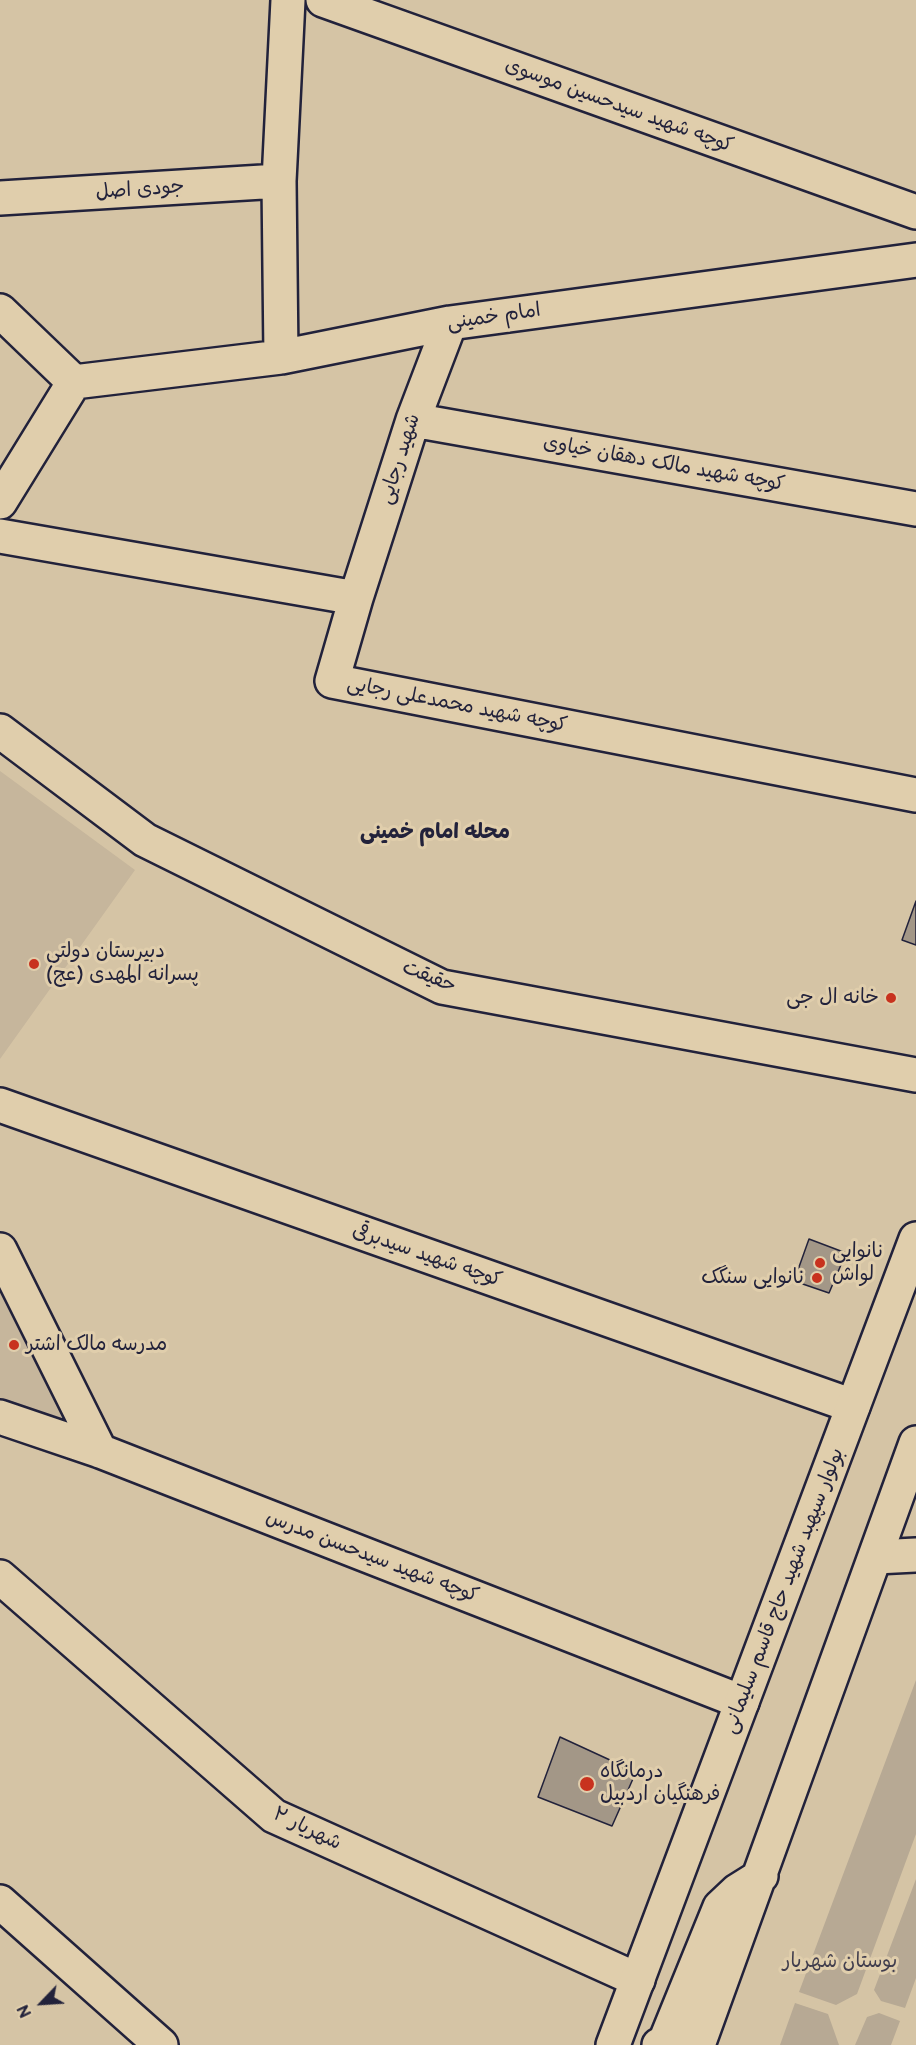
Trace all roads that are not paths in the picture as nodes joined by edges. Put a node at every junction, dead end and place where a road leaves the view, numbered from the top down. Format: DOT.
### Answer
graph roads {
  1 [pos="288,0"];
  2 [pos="323,0"];
  3 [pos="279,181"];
  4 [pos="0,198"];
  5 [pos="916,212"];
  6 [pos="916,260"];
  7 [pos="0,311"];
  8 [pos="450,323"];
  9 [pos="281,357"];
  10 [pos="74,382"];
  11 [pos="412,420"];
  12 [pos="0,502"];
  13 [pos="916,509"];
  14 [pos="0,536"];
  15 [pos="356,598"];
  16 [pos="0,731"];
  17 [pos="916,795"];
  18 [pos="916,1075"];
  19 [pos="0,1105"];
  20 [pos="916,1239"];
  21 [pos="0,1250"];
  22 [pos="853,1406"];
  23 [pos="0,1417"];
  24 [pos="915,1448"];
  25 [pos="100,1451"];
  26 [pos="916,1555"];
  27 [pos="876,1557"];
  28 [pos="0,1577"];
  29 [pos="742,1702"];
  30 [pos="761,1876"];
  31 [pos="0,1902"];
  32 [pos="634,1991"];
  33 [pos="161,2045"];
  34 [pos="614,2045"];
  35 [pos="648,2045"];
  36 [pos="659,2045"];
  37 [pos="698,2045"];
  1 -- 3 [label="street"];
  2 -- 5 [label="street, کوچه شهید سیدحسین موسوی"];
  3 -- 4 [label="street, جودی اصل"];
  3 -- 9 [label="street"];
  6 -- 8 [label="street, امام خمینی"];
  7 -- 10 [label="street"];
  8 -- 9 [label="street, امام خمینی"];
  8 -- 11 [label="street, شهید رجایی"];
  9 -- 10 [label="street, امام خمینی"];
  10 -- 12 [label="street"];
  11 -- 13 [label="street, کوچه شهید مالک دهقان‌ خیاوی"];
  11 -- 15 [label="street, شهید رجایی"];
  14 -- 15 [label="street"];
  15 -- 17 [label="street, کوچه شهید محمدعلی رجایی"];
  16 -- 18 [label="street, حقیقت"];
  19 -- 22 [label="street, کوچه شهید سیدبرقی"];
  20 -- 22 [label="street, بولوار سپهبد شهید حاج قاسم سلیمانی"];
  21 -- 25 [label="street"];
  22 -- 29 [label="street, بولوار سپهبد شهید حاج قاسم سلیمانی"];
  23 -- 25 [label="street, کوچه شهید سیدحسن مدرس"];
  24 -- 27 [label="street"];
  25 -- 29 [label="street, کوچه شهید سیدحسن مدرس"];
  26 -- 27 [label="street"];
  27 -- 30 [label="street"];
  28 -- 32 [label="street, شهریار ۲"];
  29 -- 32 [label="street, بولوار سپهبد شهید حاج قاسم سلیمانی"];
  30 -- 36 [label="street"];
  30 -- 37 [label="street"];
  31 -- 33 [label="street"];
  32 -- 34 [label="street, بولوار سپهبد شهید حاج قاسم سلیمانی"];
  32 -- 35 [label="street"];
}
